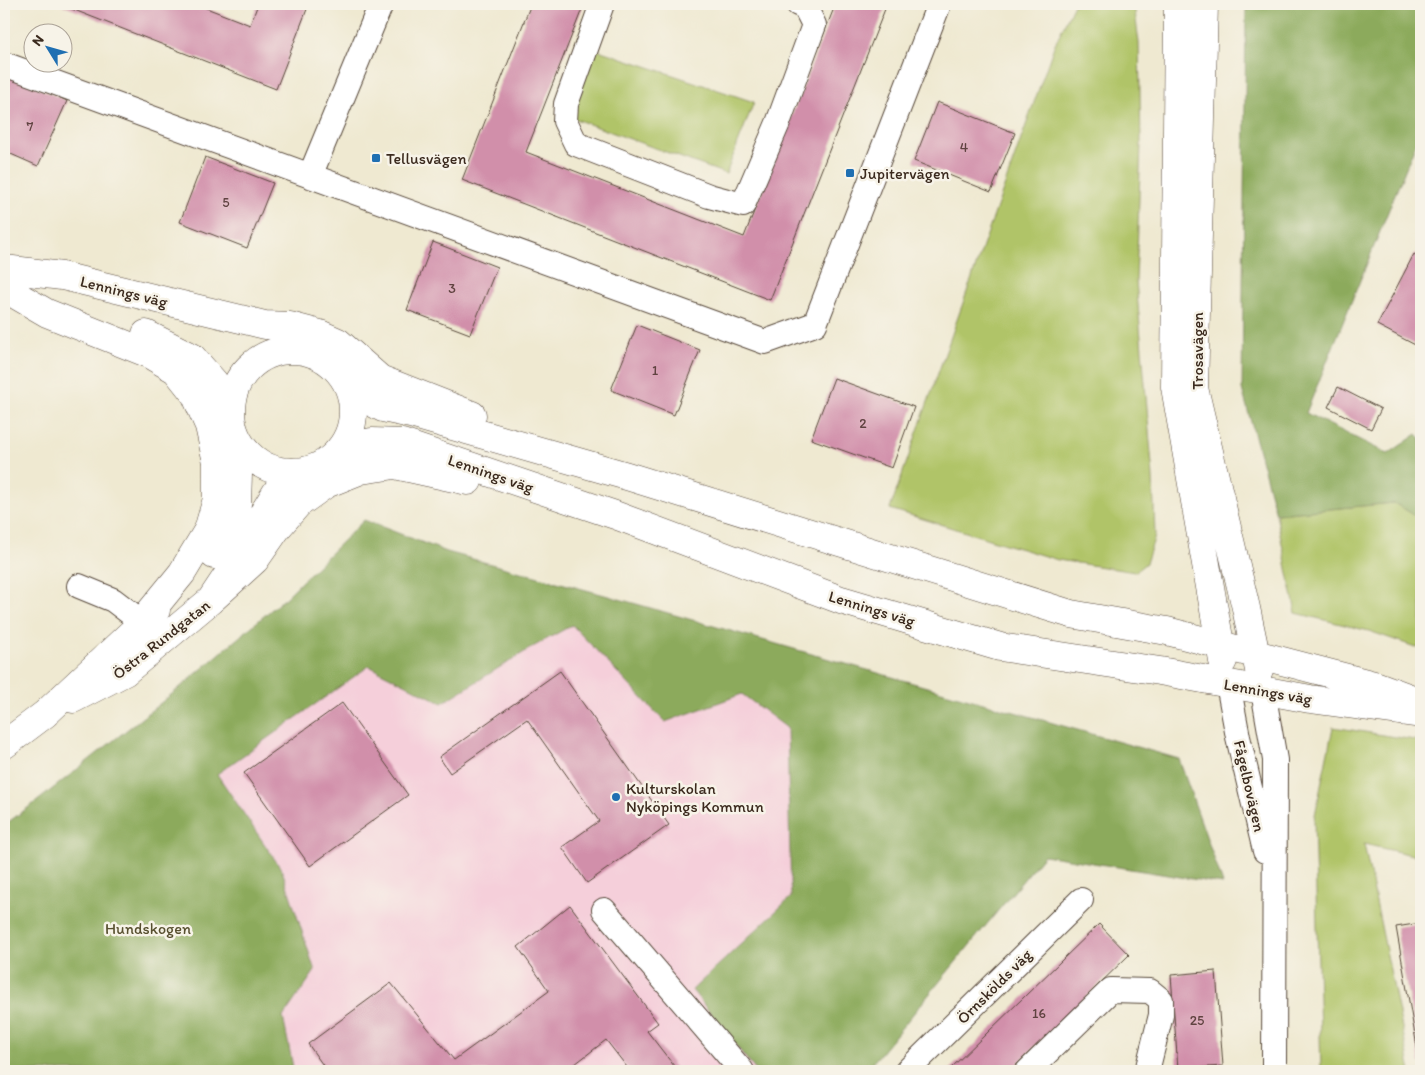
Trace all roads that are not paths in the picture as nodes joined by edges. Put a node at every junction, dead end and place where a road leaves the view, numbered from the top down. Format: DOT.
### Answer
graph roads {
  1 [pos="381,4"];
  2 [pos="602,4"];
  3 [pos="798,4"];
  4 [pos="939,4"];
  5 [pos="1178,4"];
  6 [pos="1204,4"];
  7 [pos="4,64"];
  8 [pos="310,176"];
  9 [pos="4,269"];
  10 [pos="4,275"];
  11 [pos="4,280"];
  12 [pos="4,288"];
  13 [pos="287,349"];
  14 [pos="350,391"];
  15 [pos="230,406"];
  16 [pos="239,443"];
  17 [pos="341,448"];
  18 [pos="308,470"];
  19 [pos="627,476"];
  20 [pos="615,514"];
  21 [pos="79,586"];
  22 [pos="211,600"];
  23 [pos="142,622"];
  24 [pos="1219,645"];
  25 [pos="1255,654"];
  26 [pos="1228,684"];
  27 [pos="1264,690"];
  28 [pos="1421,702"];
  29 [pos="45,714"];
  30 [pos="1421,714"];
  31 [pos="4,745"];
  32 [pos="1274,887"];
  33 [pos="1081,900"];
  34 [pos="604,910"];
  35 [pos="742,1071"];
  36 [pos="907,1071"];
  37 [pos="1028,1071"];
  38 [pos="1148,1071"];
  39 [pos="1274,1071"];
  1 -- 8 [label="street"];
  2 -- 3 [label="street"];
  4 -- 8 [label="street"];
  5 -- 24 [label="main road, Trosavägen"];
  6 -- 25 [label="main road, Trosavägen"];
  7 -- 8 [label="street"];
  9 -- 19 [label="main road, Lennings väg"];
  10 -- 13 [label="main road, Lennings väg"];
  11 -- 15 [label="main road, Lennings väg"];
  12 -- 23 [label="main road"];
  13 -- 14 [label="main road"];
  13 -- 15 [label="main road"];
  14 -- 17 [label="main road"];
  14 -- 19 [label="main road, Lennings väg"];
  15 -- 16 [label="main road"];
  16 -- 18 [label="main road"];
  16 -- 23 [label="main road, Östra Rundgatan"];
  17 -- 18 [label="main road"];
  17 -- 20 [label="main road, Lennings väg"];
  18 -- 22 [label="main road, Östra Rundgatan"];
  19 -- 24 [label="main road, Lennings väg"];
  20 -- 22 [label="main road"];
  20 -- 26 [label="main road, Lennings väg"];
  21 -- 23 [label="street"];
  22 -- 29 [label="main road, Östra Rundgatan"];
  23 -- 29 [label="main road, Östra Rundgatan"];
  24 -- 25 [label="main road, Lennings väg"];
  24 -- 26 [label="main road, Trosavägen"];
  25 -- 27 [label="main road, Trosavägen"];
  25 -- 28 [label="main road, Lennings väg"];
  26 -- 27 [label="main road, Lennings väg"];
  26 -- 32 [label="street, Fågelbovägen"];
  27 -- 30 [label="main road, Lennings väg"];
  27 -- 32 [label="street, Fågelbovägen"];
  29 -- 31 [label="main road, Östra Rundgatan"];
  32 -- 39 [label="street, Fågelbovägen"];
  33 -- 36 [label="street, Örnskölds väg"];
  34 -- 35 [label="street"];
  37 -- 38 [label="street"];
}
